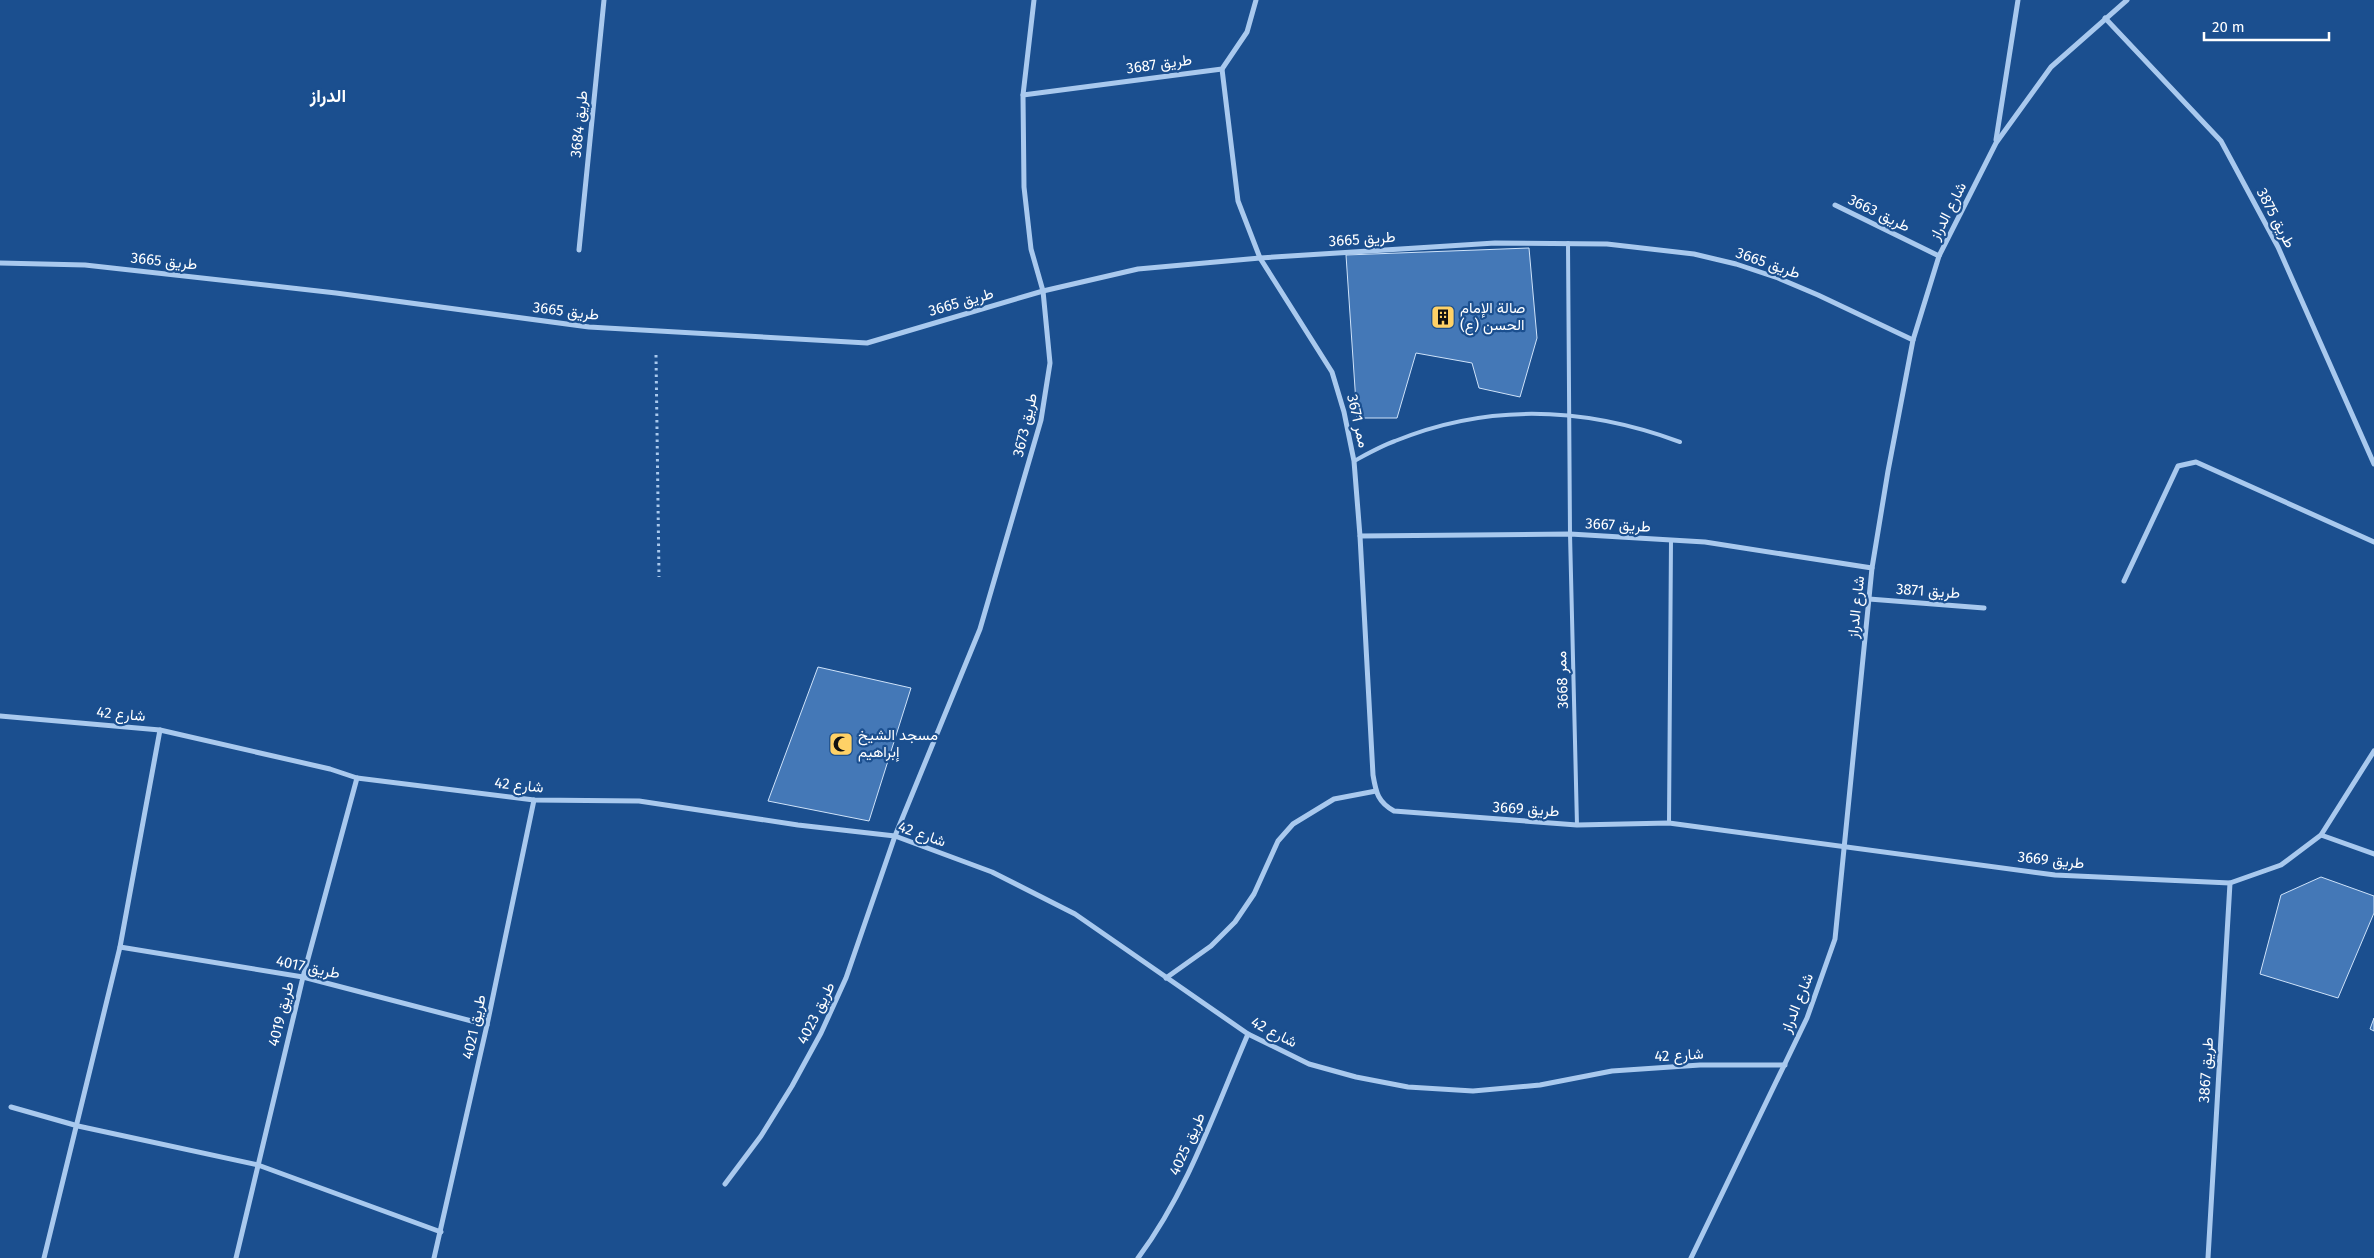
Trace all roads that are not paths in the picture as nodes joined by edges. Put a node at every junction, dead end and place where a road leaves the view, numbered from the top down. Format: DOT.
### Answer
graph roads {
  1 [pos="604,0"];
  2 [pos="1034,0"];
  3 [pos="1256,0"];
  4 [pos="2018,0"];
  5 [pos="2127,0"];
  6 [pos="2105,18"];
  7 [pos="1222,69"];
  8 [pos="1023,95"];
  9 [pos="1996,143"];
  10 [pos="1835,205"];
  11 [pos="1568,243"];
  12 [pos="579,250"];
  13 [pos="1939,256"];
  14 [pos="1260,258"];
  15 [pos="0,263"];
  16 [pos="1043,291"];
  17 [pos="1913,340"];
  18 [pos="1568,414"];
  19 [pos="1680,442"];
  20 [pos="1354,461"];
  21 [pos="2374,464"];
  22 [pos="1570,534"];
  23 [pos="1360,536"];
  24 [pos="1671,540"];
  25 [pos="2374,542"];
  26 [pos="1872,568"];
  27 [pos="2124,581"];
  28 [pos="1869,599"];
  29 [pos="1984,608"];
  30 [pos="0,716"];
  31 [pos="160,730"];
  32 [pos="2374,751"];
  33 [pos="357,778"];
  34 [pos="1376,791"];
  35 [pos="534,800"];
  36 [pos="1383,804"];
  37 [pos="1669,823"];
  38 [pos="1577,825"];
  39 [pos="2321,835"];
  40 [pos="896,836"];
  41 [pos="1845,846"];
  42 [pos="2374,854"];
  43 [pos="2230,883"];
  44 [pos="120,947"];
  45 [pos="303,977"];
  46 [pos="1166,978"];
  47 [pos="487,1025"];
  48 [pos="1248,1034"];
  49 [pos="1785,1065"];
  50 [pos="11,1107"];
  51 [pos="78,1126"];
  52 [pos="258,1165"];
  53 [pos="725,1184"];
  54 [pos="440,1232"];
  55 [pos="44,1258"];
  56 [pos="236,1258"];
  57 [pos="434,1258"];
  58 [pos="1138,1258"];
  59 [pos="1691,1258"];
  60 [pos="2208,1258"];
  1 -- 12 [label="street, طريق 3684"];
  2 -- 8 [label="street, طريق 3673"];
  3 -- 7 [label="street"];
  4 -- 9 [label="street"];
  5 -- 6 [label="street, شارع الدراز"];
  6 -- 9 [label="street, شارع الدراز"];
  6 -- 21 [label="street, طريق 3875"];
  7 -- 8 [label="street, طريق 3687"];
  7 -- 14 [label="street, ممر 3671"];
  8 -- 16 [label="street, طريق 3673"];
  9 -- 13 [label="street, شارع الدراز"];
  10 -- 13 [label="street, طريق 3663"];
  11 -- 14 [label="street, طريق 3665"];
  11 -- 17 [label="street, طريق 3665"];
  11 -- 18 [label="lane, ممر 3668"];
  13 -- 17 [label="street, شارع الدراز"];
  14 -- 16 [label="street, طريق 3665"];
  14 -- 20 [label="street, ممر 3671"];
  15 -- 16 [label="street, طريق 3665"];
  16 -- 40 [label="street, طريق 3673"];
  17 -- 26 [label="street, شارع الدراز"];
  18 -- 19 [label="lane"];
  18 -- 20 [label="lane"];
  18 -- 22 [label="lane, ممر 3668"];
  20 -- 23 [label="street, ممر 3671"];
  22 -- 23 [label="street, طريق 3667"];
  22 -- 24 [label="street, طريق 3667"];
  22 -- 38 [label="lane, ممر 3668"];
  23 -- 34 [label="street, ممر 3671"];
  24 -- 26 [label="street, طريق 3667"];
  24 -- 37 [label="lane"];
  25 -- 27 [label="street"];
  26 -- 28 [label="street, شارع الدراز"];
  28 -- 29 [label="street, طريق 3871"];
  28 -- 41 [label="street, شارع الدراز"];
  30 -- 31 [label="street, شارع 42"];
  31 -- 33 [label="street, شارع 42"];
  31 -- 44 [label="street"];
  32 -- 39 [label="street, طريق 3669"];
  33 -- 35 [label="street, شارع 42"];
  33 -- 45 [label="street, طريق 4019"];
  34 -- 36 [label="street, ممر 3671"];
  34 -- 46 [label="street"];
  35 -- 40 [label="street, شارع 42"];
  35 -- 47 [label="street, طريق 4021"];
  36 -- 38 [label="street, طريق 3669"];
  37 -- 38 [label="street, طريق 3669"];
  37 -- 41 [label="street, طريق 3669"];
  39 -- 42 [label="street"];
  39 -- 43 [label="street, طريق 3669"];
  40 -- 46 [label="street, شارع 42"];
  40 -- 53 [label="street, طريق 4023"];
  41 -- 43 [label="street, طريق 3669"];
  41 -- 49 [label="street, شارع الدراز"];
  43 -- 60 [label="street, طريق 3867"];
  44 -- 45 [label="street, طريق 4017"];
  44 -- 51 [label="street"];
  45 -- 47 [label="street, طريق 4017"];
  45 -- 52 [label="street, طريق 4019"];
  46 -- 48 [label="street, شارع 42"];
  47 -- 54 [label="street, طريق 4021"];
  48 -- 49 [label="street, شارع 42"];
  48 -- 58 [label="street, طريق 4025"];
  49 -- 59 [label="street, شارع الدراز"];
  50 -- 51 [label="street"];
  51 -- 52 [label="street"];
  51 -- 55 [label="street"];
  52 -- 54 [label="street"];
  52 -- 56 [label="street, طريق 4019"];
  54 -- 57 [label="street, طريق 4021"];
}
